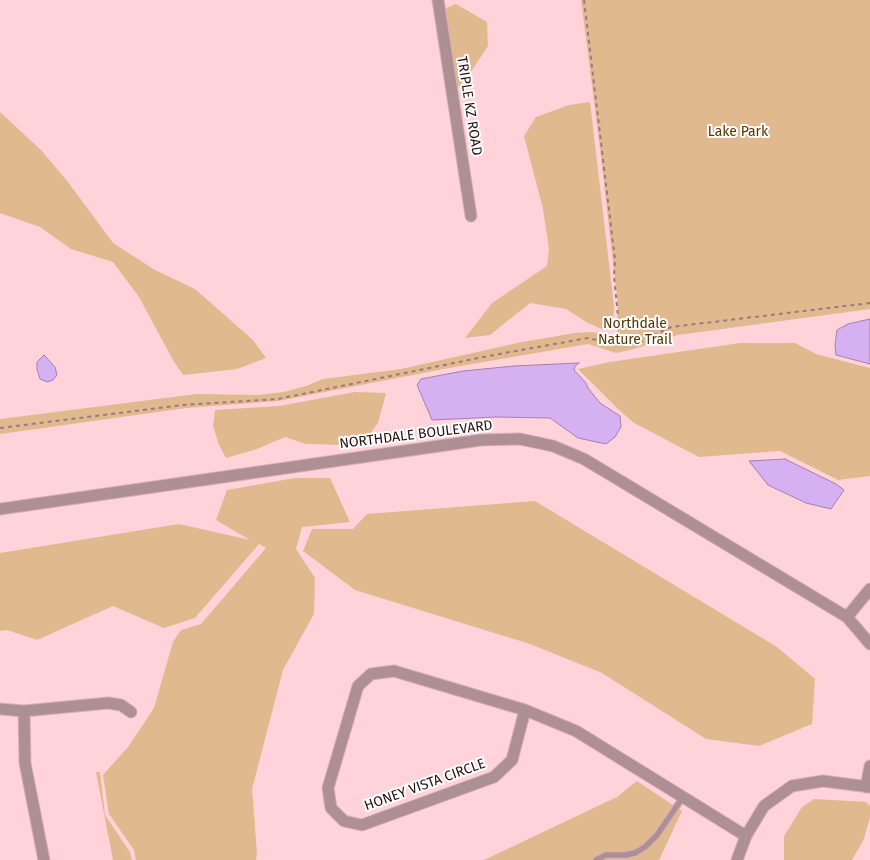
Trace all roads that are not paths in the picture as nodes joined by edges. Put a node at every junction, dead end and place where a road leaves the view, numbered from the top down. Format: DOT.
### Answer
graph roads {
  1 [pos="438,0"];
  2 [pos="471,216"];
  3 [pos="0,509"];
  4 [pos="870,589"];
  5 [pos="847,617"];
  6 [pos="870,644"];
  7 [pos="0,709"];
  8 [pos="525,710"];
  9 [pos="24,711"];
  10 [pos="131,712"];
  11 [pos="870,766"];
  12 [pos="868,787"];
  13 [pos="684,797"];
  14 [pos="746,836"];
  15 [pos="44,860"];
  16 [pos="596,860"];
  17 [pos="737,860"];
  1 -- 2 [label="street, TRIPLE KZ ROAD"];
  3 -- 5 [label="street, NORTHDALE BOULEVARD"];
  4 -- 5 [label="street"];
  5 -- 6 [label="street, NORTHDALE BOULEVARD"];
  7 -- 9 [label="street"];
  8 -- 8 [label="street, HONEY VISTA CIRCLE"];
  8 -- 13 [label="street, HONEY VISTA CIRCLE"];
  9 -- 10 [label="street"];
  9 -- 15 [label="street"];
  11 -- 12 [label="street"];
  12 -- 14 [label="street"];
  13 -- 14 [label="street, HONEY VISTA CIRCLE"];
  13 -- 16 [label="lane"];
  14 -- 17 [label="street"];
}
